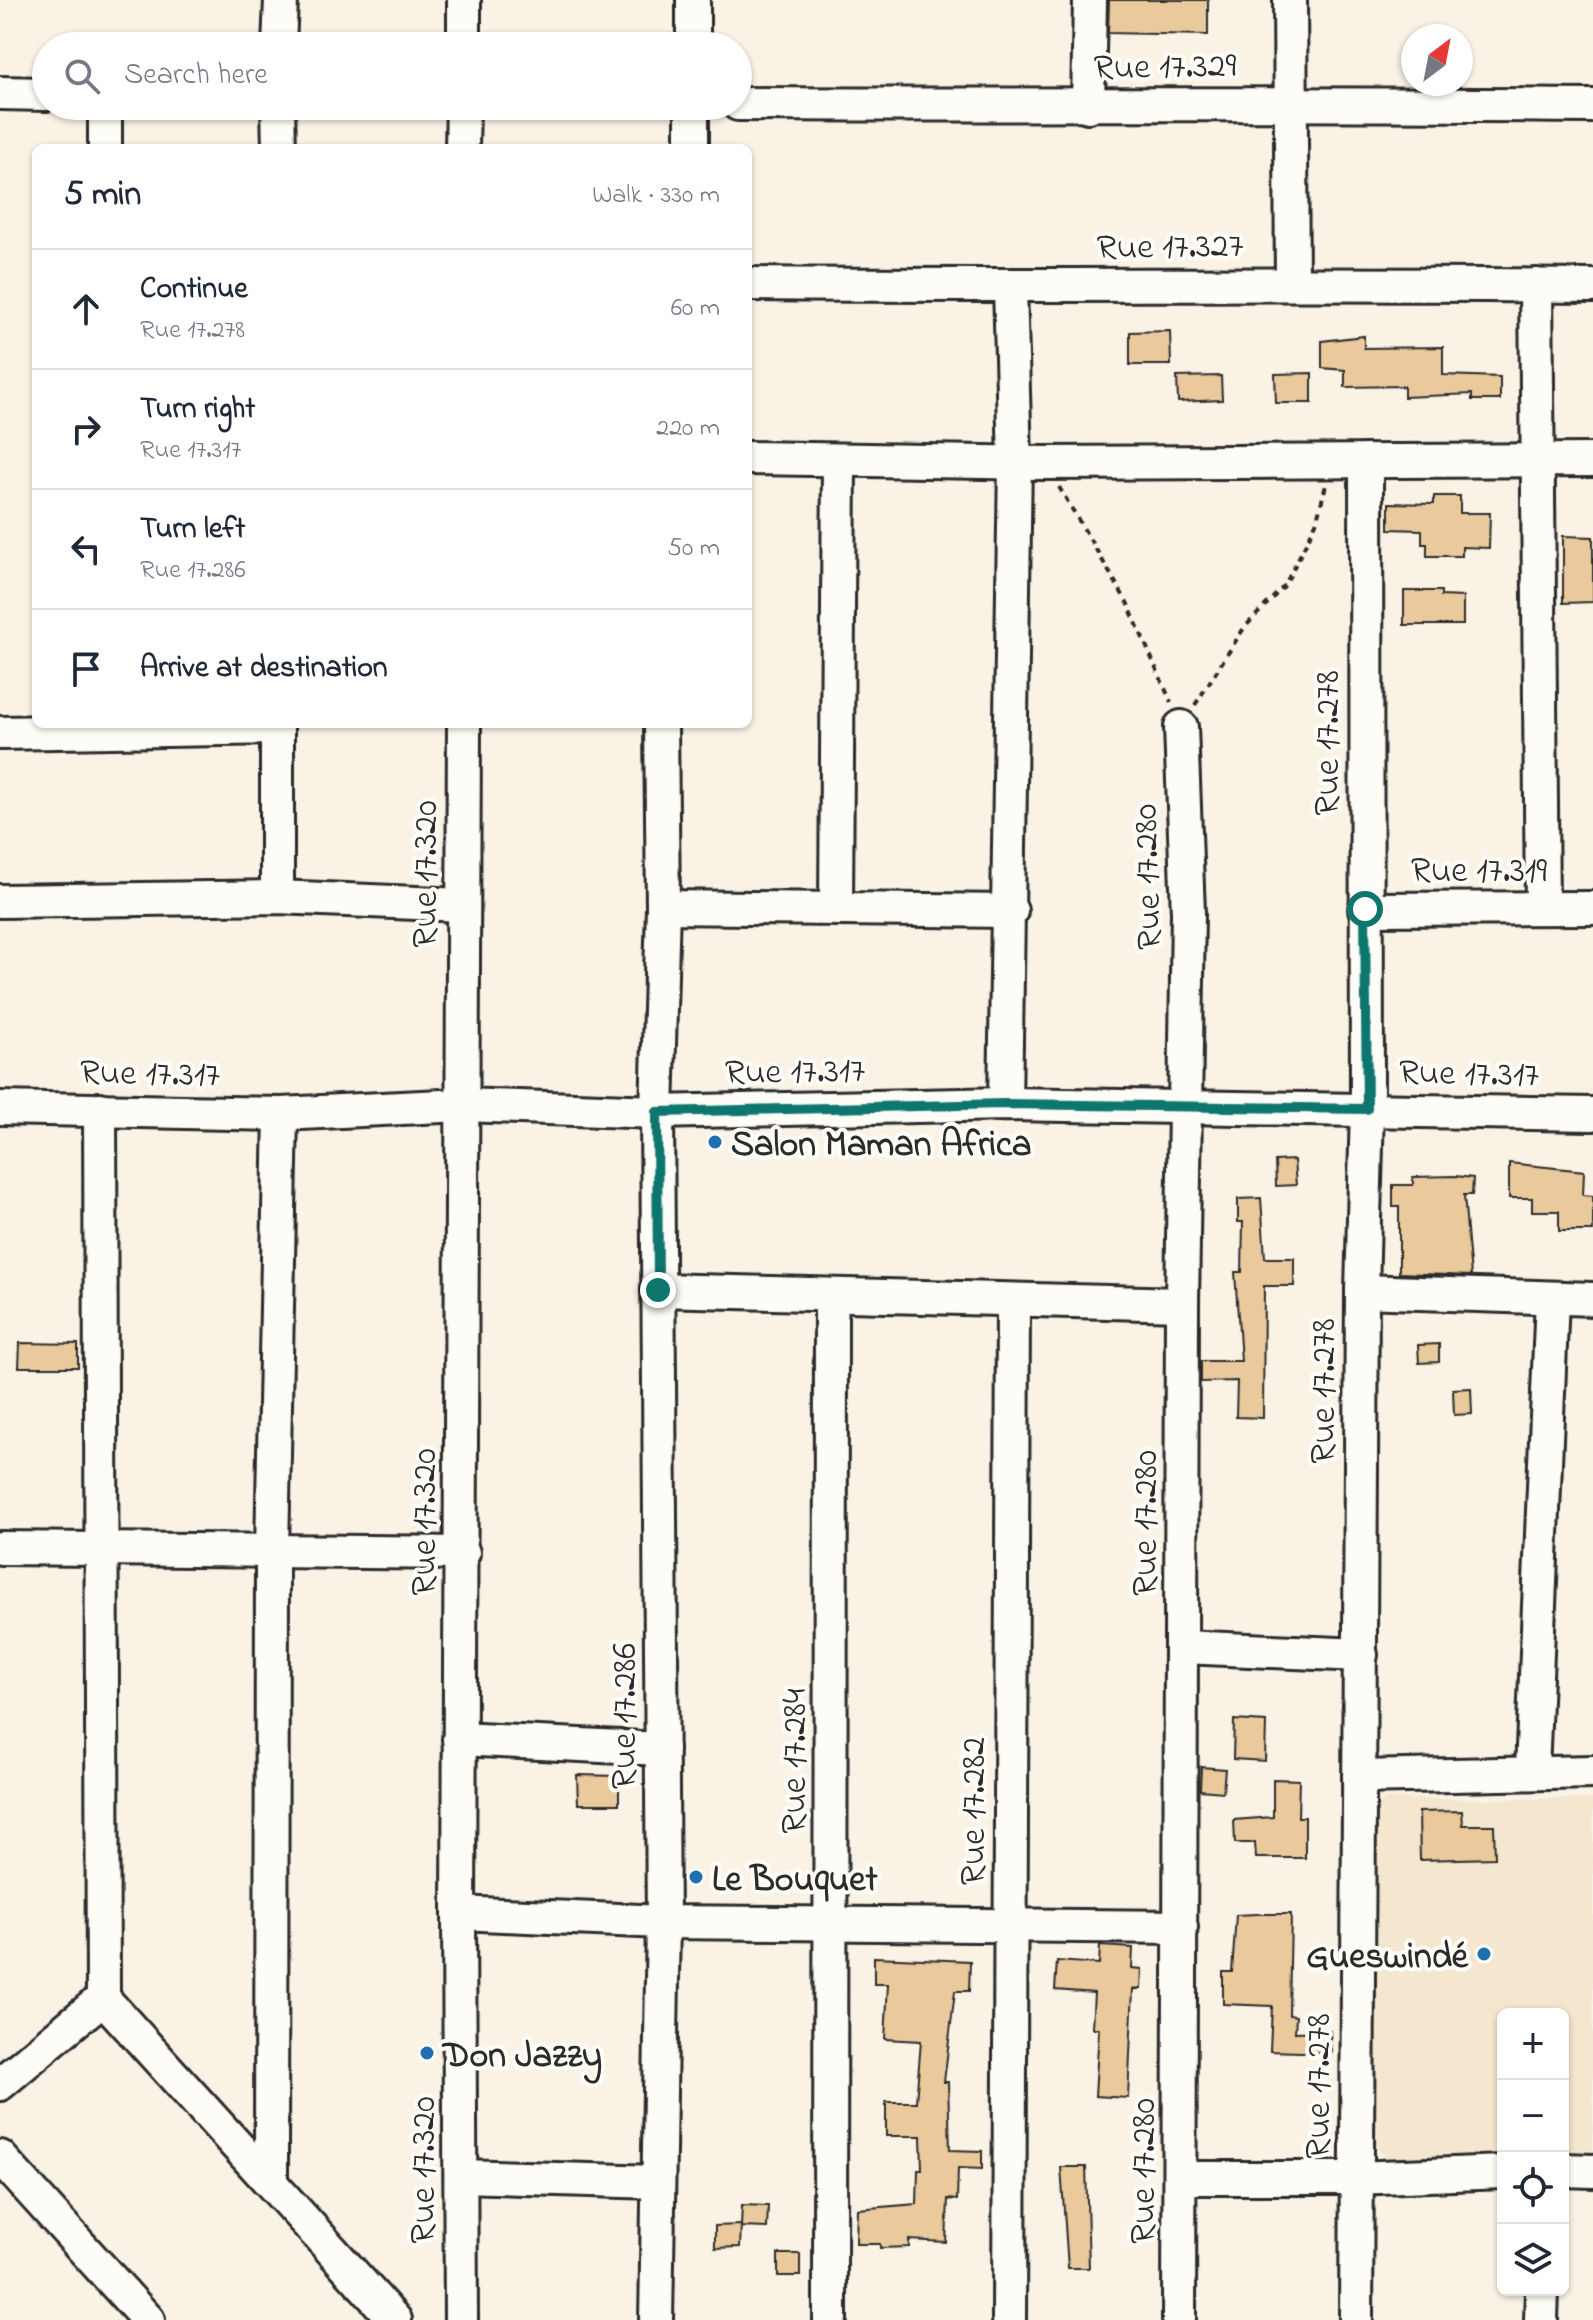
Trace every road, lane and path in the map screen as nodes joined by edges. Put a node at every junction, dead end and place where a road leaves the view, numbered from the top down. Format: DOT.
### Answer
graph roads {
  1 [pos="281,0"];
  2 [pos="464,0"];
  3 [pos="693,0"];
  4 [pos="1090,0"];
  5 [pos="1290,0"];
  6 [pos="280,32"];
  7 [pos="464,32"];
  8 [pos="693,32"];
  9 [pos="0,93"];
  10 [pos="32,94"];
  11 [pos="1291,102"];
  12 [pos="752,104"];
  13 [pos="1088,106"];
  14 [pos="1593,106"];
  15 [pos="105,120"];
  16 [pos="278,120"];
  17 [pos="463,120"];
  18 [pos="692,120"];
  19 [pos="105,144"];
  20 [pos="279,144"];
  21 [pos="462,144"];
  22 [pos="692,144"];
  23 [pos="1292,282"];
  24 [pos="752,284"];
  25 [pos="1536,285"];
  26 [pos="1593,286"];
  27 [pos="1010,287"];
  28 [pos="752,458"];
  29 [pos="1539,459"];
  30 [pos="839,460"];
  31 [pos="1593,460"];
  32 [pos="1333,461"];
  33 [pos="1366,461"];
  34 [pos="1030,462"];
  35 [pos="1181,727"];
  36 [pos="105,728"];
  37 [pos="277,728"];
  38 [pos="464,728"];
  39 [pos="661,728"];
  40 [pos="0,733"];
  41 [pos="277,897"];
  42 [pos="0,901"];
  43 [pos="463,905"];
  44 [pos="663,907"];
  45 [pos="836,907"];
  46 [pos="1542,907"];
  47 [pos="1593,908"];
  48 [pos="1365,909"];
  49 [pos="1011,911"];
  50 [pos="1005,1104"];
  51 [pos="462,1105"];
  52 [pos="1187,1106"];
  53 [pos="0,1108"];
  54 [pos="100,1109"];
  55 [pos="1367,1109"];
  56 [pos="657,1112"];
  57 [pos="281,1114"];
  58 [pos="1593,1114"];
  59 [pos="658,1290"];
  60 [pos="1362,1291"];
  61 [pos="831,1297"];
  62 [pos="1552,1298"];
  63 [pos="1593,1299"];
  64 [pos="1013,1302"];
  65 [pos="1182,1304"];
  66 [pos="103,1547"];
  67 [pos="0,1548"];
  68 [pos="272,1550"];
  69 [pos="463,1553"];
  70 [pos="1183,1647"];
  71 [pos="1361,1655"];
  72 [pos="459,1739"];
  73 [pos="662,1749"];
  74 [pos="1532,1771"];
  75 [pos="1593,1772"];
  76 [pos="1359,1777"];
  77 [pos="459,1913"];
  78 [pos="663,1922"];
  79 [pos="832,1924"];
  80 [pos="1011,1924"];
  81 [pos="1181,1927"];
  82 [pos="103,1998"];
  83 [pos="0,2084"];
  84 [pos="0,2157"];
  85 [pos="1569,2170"];
  86 [pos="1593,2171"];
  87 [pos="1497,2172"];
  88 [pos="461,2176"];
  89 [pos="1182,2178"];
  90 [pos="1355,2178"];
  91 [pos="271,2182"];
  92 [pos="657,2182"];
  93 [pos="1542,2296"];
  94 [pos="148,2320"];
  95 [pos="395,2320"];
  96 [pos="461,2320"];
  97 [pos="656,2320"];
  98 [pos="830,2320"];
  99 [pos="1009,2320"];
  100 [pos="1179,2320"];
  101 [pos="1356,2320"];
  102 [pos="1541,2320"];
  1 -- 6 [label="street"];
  2 -- 7 [label="street"];
  3 -- 8 [label="street"];
  4 -- 13 [label="street"];
  5 -- 11 [label="street"];
  9 -- 10 [label="street"];
  11 -- 13 [label="street, Rue 17.329"];
  11 -- 14 [label="street, Rue 17.329"];
  11 -- 23 [label="street"];
  12 -- 13 [label="street, Rue 17.329"];
  15 -- 19 [label="street"];
  16 -- 20 [label="street"];
  17 -- 21 [label="street"];
  18 -- 22 [label="street"];
  23 -- 25 [label="street, Rue 17.327"];
  23 -- 27 [label="street, Rue 17.327"];
  24 -- 27 [label="street, Rue 17.327"];
  25 -- 26 [label="street, Rue 17.327"];
  25 -- 29 [label="street"];
  27 -- 34 [label="street"];
  28 -- 30 [label="street"];
  29 -- 31 [label="street"];
  29 -- 33 [label="street"];
  29 -- 46 [label="street"];
  30 -- 34 [label="street"];
  30 -- 45 [label="street"];
  32 -- 33 [label="street"];
  32 -- 34 [label="street"];
  32 -- 35 [label="path"];
  33 -- 48 [label="street, Rue 17.278"];
  34 -- 35 [label="path"];
  34 -- 49 [label="street"];
  35 -- 52 [label="street, Rue 17.280"];
  36 -- 40 [label="street"];
  37 -- 41 [label="street"];
  38 -- 43 [label="street, Rue 17.320"];
  39 -- 44 [label="street, Rue 17.286"];
  41 -- 42 [label="street"];
  41 -- 43 [label="street"];
  43 -- 51 [label="street, Rue 17.320"];
  44 -- 45 [label="street"];
  44 -- 56 [label="street, Rue 17.286"];
  45 -- 49 [label="street"];
  46 -- 47 [label="street, Rue 17.319"];
  46 -- 48 [label="street, Rue 17.319"];
  48 -- 55 [label="street, Rue 17.278"];
  49 -- 50 [label="street"];
  50 -- 52 [label="street, Rue 17.317"];
  50 -- 56 [label="street, Rue 17.317"];
  51 -- 56 [label="street, Rue 17.317"];
  51 -- 57 [label="street, Rue 17.317"];
  51 -- 69 [label="street, Rue 17.320"];
  52 -- 55 [label="street, Rue 17.317"];
  52 -- 65 [label="street, Rue 17.280"];
  53 -- 54 [label="street, Rue 17.317"];
  54 -- 57 [label="street, Rue 17.317"];
  54 -- 66 [label="street"];
  55 -- 58 [label="street, Rue 17.317"];
  55 -- 60 [label="street, Rue 17.278"];
  56 -- 59 [label="street, Rue 17.286"];
  57 -- 68 [label="street"];
  59 -- 61 [label="street"];
  59 -- 73 [label="street, Rue 17.286"];
  60 -- 62 [label="street"];
  60 -- 71 [label="street, Rue 17.278"];
  61 -- 64 [label="street"];
  61 -- 79 [label="street, Rue 17.284"];
  62 -- 63 [label="street"];
  62 -- 74 [label="street"];
  64 -- 65 [label="street"];
  64 -- 80 [label="street, Rue 17.282"];
  65 -- 70 [label="street, Rue 17.280"];
  66 -- 67 [label="street"];
  66 -- 68 [label="street"];
  66 -- 82 [label="street"];
  68 -- 69 [label="street"];
  68 -- 91 [label="street"];
  69 -- 72 [label="street, Rue 17.320"];
  70 -- 71 [label="street"];
  70 -- 81 [label="street, Rue 17.280"];
  71 -- 76 [label="street, Rue 17.278"];
  72 -- 73 [label="street"];
  72 -- 77 [label="street, Rue 17.320"];
  73 -- 78 [label="street, Rue 17.286"];
  74 -- 75 [label="street"];
  74 -- 76 [label="street"];
  76 -- 90 [label="street, Rue 17.278"];
  77 -- 78 [label="street"];
  77 -- 88 [label="street, Rue 17.320"];
  78 -- 79 [label="street"];
  78 -- 92 [label="street, Rue 17.286"];
  79 -- 80 [label="street"];
  79 -- 98 [label="street, Rue 17.284"];
  80 -- 81 [label="street"];
  80 -- 99 [label="street, Rue 17.282"];
  81 -- 89 [label="street, Rue 17.280"];
  82 -- 83 [label="street"];
  82 -- 91 [label="street"];
  84 -- 94 [label="street"];
  85 -- 86 [label="street"];
  87 -- 90 [label="street"];
  88 -- 92 [label="street"];
  88 -- 96 [label="street, Rue 17.320"];
  89 -- 90 [label="street"];
  89 -- 100 [label="street, Rue 17.280"];
  90 -- 101 [label="street, Rue 17.278"];
  91 -- 95 [label="street"];
  92 -- 97 [label="street, Rue 17.286"];
  93 -- 102 [label="street"];
}
